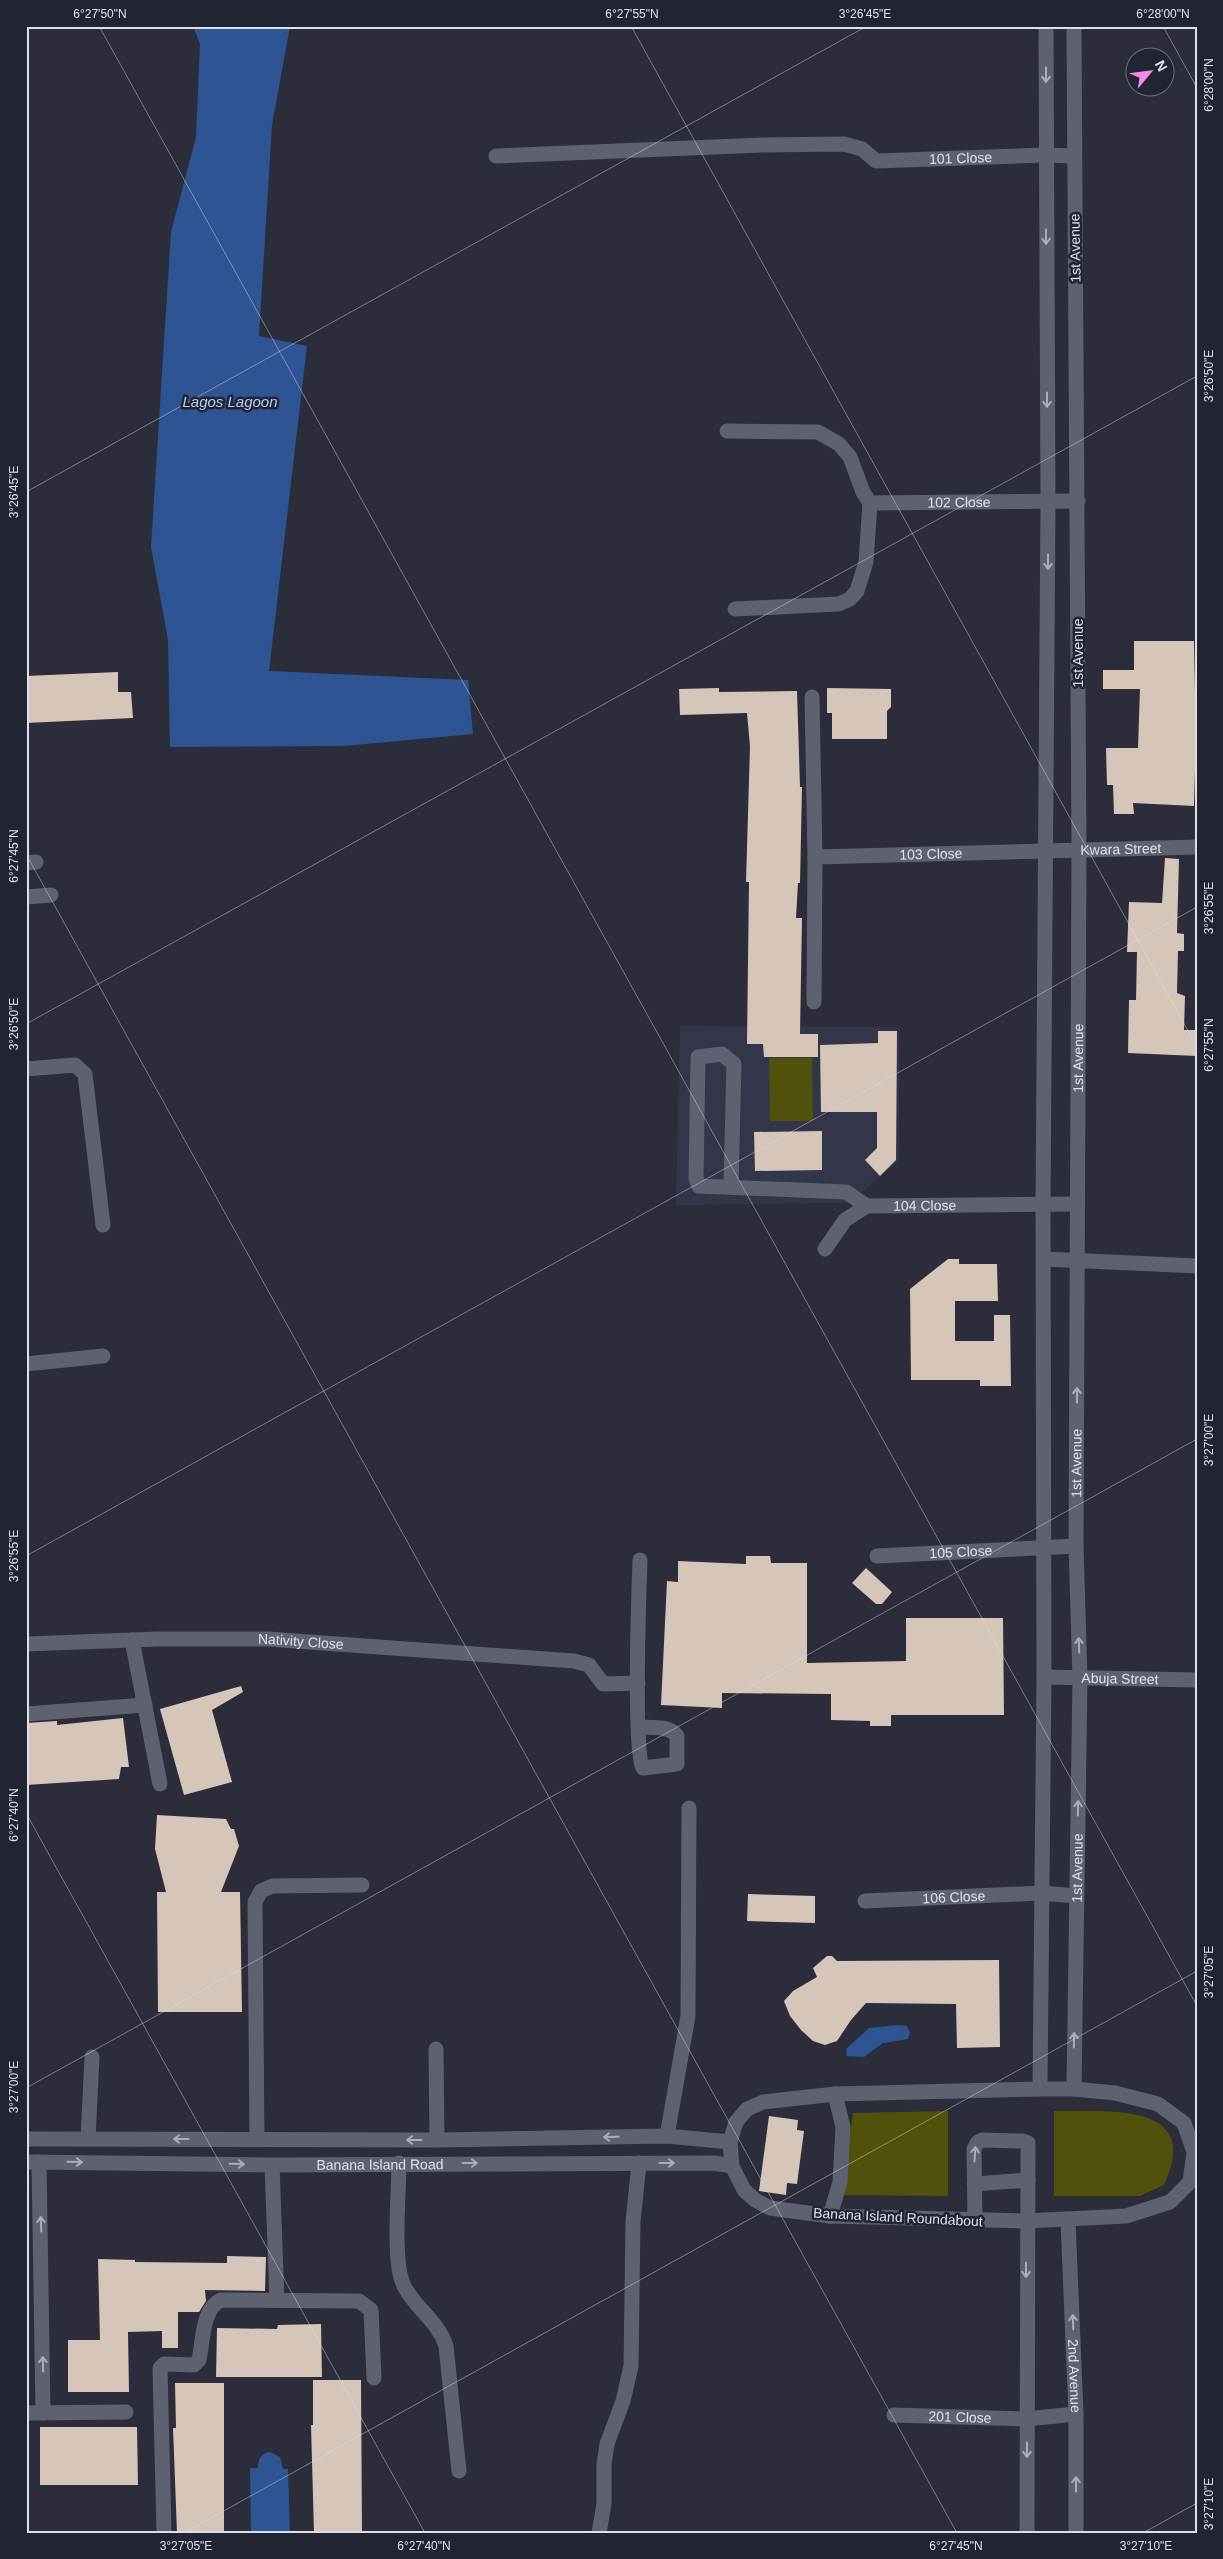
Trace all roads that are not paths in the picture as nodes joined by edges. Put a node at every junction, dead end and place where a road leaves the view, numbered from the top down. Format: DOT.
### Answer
graph roads {
  1 [pos="1046,26"];
  2 [pos="1074,26"];
  3 [pos="1045,155"];
  4 [pos="496,156"];
  5 [pos="1074,156"];
  6 [pos="727,431"];
  7 [pos="1078,502"];
  8 [pos="870,503"];
  9 [pos="1048,503"];
  10 [pos="735,608"];
  11 [pos="812,697"];
  12 [pos="1197,847"];
  13 [pos="1079,849"];
  14 [pos="1046,850"];
  15 [pos="815,857"];
  16 [pos="51,895"];
  17 [pos="26,897"];
  18 [pos="814,1002"];
  19 [pos="26,1069"];
  20 [pos="731,1185"];
  21 [pos="1076,1204"];
  22 [pos="1042,1205"];
  23 [pos="867,1206"];
  24 [pos="103,1225"];
  25 [pos="825,1249"];
  26 [pos="1044,1259"];
  27 [pos="1077,1260"];
  28 [pos="1197,1266"];
  29 [pos="103,1356"];
  30 [pos="26,1364"];
  31 [pos="1076,1546"];
  32 [pos="1043,1548"];
  33 [pos="877,1556"];
  34 [pos="640,1560"];
  35 [pos="132,1640"];
  36 [pos="26,1644"];
  37 [pos="1044,1677"];
  38 [pos="1080,1678"];
  39 [pos="1197,1680"];
  40 [pos="638,1683"];
  41 [pos="144,1706"];
  42 [pos="26,1714"];
  43 [pos="639,1726"];
  44 [pos="160,1784"];
  45 [pos="689,1808"];
  46 [pos="362,1885"];
  47 [pos="1042,1893"];
  48 [pos="1076,1896"];
  49 [pos="865,1901"];
  50 [pos="436,2049"];
  51 [pos="92,2057"];
  52 [pos="1040,2089"];
  53 [pos="1074,2089"];
  54 [pos="835,2094"];
  55 [pos="667,2136"];
  56 [pos="26,2139"];
  57 [pos="88,2139"];
  58 [pos="257,2139"];
  59 [pos="437,2140"];
  60 [pos="730,2142"];
  61 [pos="33,2162"];
  62 [pos="399,2163"];
  63 [pos="639,2163"];
  64 [pos="272,2165"];
  65 [pos="732,2166"];
  66 [pos="1028,2180"];
  67 [pos="974,2184"];
  68 [pos="830,2216"];
  69 [pos="975,2220"];
  70 [pos="1068,2220"];
  71 [pos="1026,2221"];
  72 [pos="277,2300"];
  73 [pos="374,2378"];
  74 [pos="126,2412"];
  75 [pos="26,2413"];
  76 [pos="43,2413"];
  77 [pos="1076,2414"];
  78 [pos="894,2415"];
  79 [pos="1026,2419"];
  80 [pos="458,2471"];
  81 [pos="164,2533"];
  82 [pos="599,2533"];
  83 [pos="1027,2533"];
  84 [pos="1076,2533"];
  1 -- 3 [label="street, 1st Avenue, one-way"];
  2 -- 5 [label="street, 1st Avenue"];
  3 -- 4 [label="street, 101 Close"];
  3 -- 5 [label="street, 101 Close"];
  3 -- 9 [label="street, 1st Avenue, one-way"];
  5 -- 7 [label="street, 1st Avenue"];
  6 -- 8 [label="street"];
  7 -- 9 [label="street, 102 Close"];
  7 -- 13 [label="street, 1st Avenue"];
  8 -- 9 [label="street, 102 Close"];
  8 -- 10 [label="street"];
  9 -- 14 [label="street, 1st Avenue, one-way"];
  11 -- 15 [label="street"];
  12 -- 13 [label="street, Kwara Street"];
  13 -- 14 [label="street, Kwara Street"];
  13 -- 21 [label="street, 1st Avenue"];
  14 -- 15 [label="street, 103 Close"];
  14 -- 22 [label="street, 1st Avenue"];
  15 -- 18 [label="street"];
  16 -- 17 [label="street"];
  19 -- 24 [label="street"];
  20 -- 20 [label="street"];
  20 -- 23 [label="street"];
  21 -- 22 [label="street, 104 Close"];
  21 -- 27 [label="street, 1st Avenue"];
  22 -- 23 [label="street, 104 Close"];
  22 -- 26 [label="street, 1st Avenue"];
  23 -- 25 [label="street"];
  26 -- 27 [label="street"];
  26 -- 32 [label="street, 1st Avenue"];
  27 -- 28 [label="street"];
  31 -- 27 [label="street, 1st Avenue, one-way"];
  29 -- 30 [label="street"];
  31 -- 32 [label="street, 105 Close"];
  38 -- 31 [label="street, 1st Avenue, one-way"];
  32 -- 33 [label="street, 105 Close"];
  32 -- 37 [label="street, 1st Avenue"];
  34 -- 40 [label="street"];
  35 -- 36 [label="street, Nativity Close"];
  35 -- 40 [label="street, Nativity Close"];
  35 -- 41 [label="street"];
  37 -- 38 [label="street, Abuja Street"];
  37 -- 47 [label="street, 1st Avenue"];
  38 -- 39 [label="street, Abuja Street"];
  48 -- 38 [label="street, 1st Avenue, one-way"];
  40 -- 43 [label="street"];
  41 -- 42 [label="street"];
  41 -- 44 [label="street"];
  45 -- 55 [label="street"];
  46 -- 58 [label="street"];
  47 -- 48 [label="street, 106 Close"];
  47 -- 49 [label="street, 106 Close"];
  47 -- 52 [label="street, 1st Avenue"];
  53 -- 48 [label="street, 1st Avenue, one-way"];
  50 -- 59 [label="street"];
  51 -- 57 [label="street"];
  52 -- 53 [label="street, Banana Island Roundabout"];
  52 -- 54 [label="street, Banana Island Roundabout"];
  53 -- 70 [label="street, Banana Island Roundabout"];
  54 -- 60 [label="street, Banana Island Roundabout"];
  54 -- 68 [label="street"];
  55 -- 59 [label="street, Banana Island Road, one-way"];
  55 -- 60 [label="street, Banana Island Road"];
  56 -- 57 [label="street, Banana Island Road"];
  58 -- 57 [label="street, Banana Island Road, one-way"];
  59 -- 58 [label="street, Banana Island Road, one-way"];
  60 -- 65 [label="street, Banana Island Roundabout"];
  61 -- 64 [label="street, Banana Island Road, one-way"];
  76 -- 61 [label="street, one-way"];
  62 -- 63 [label="street, Banana Island Road, one-way"];
  62 -- 64 [label="street, Banana Island Road"];
  62 -- 80 [label="street"];
  63 -- 65 [label="street, Banana Island Road, one-way"];
  63 -- 82 [label="street"];
  64 -- 72 [label="street"];
  65 -- 68 [label="street, Banana Island Roundabout"];
  66 -- 67 [label="street"];
  67 -- 66 [label="street, one-way"];
  66 -- 71 [label="street"];
  67 -- 69 [label="street"];
  68 -- 69 [label="street, Banana Island Roundabout"];
  69 -- 71 [label="street, Banana Island Roundabout"];
  70 -- 71 [label="street, Banana Island Roundabout"];
  77 -- 70 [label="street, 2nd Avenue, one-way"];
  71 -- 79 [label="street, one-way"];
  72 -- 73 [label="street"];
  72 -- 81 [label="street"];
  74 -- 76 [label="street"];
  75 -- 76 [label="street"];
  77 -- 79 [label="street, 201 Close"];
  84 -- 77 [label="street, 2nd Avenue, one-way"];
  78 -- 79 [label="street, 201 Close"];
  79 -- 83 [label="street, one-way"];
}
